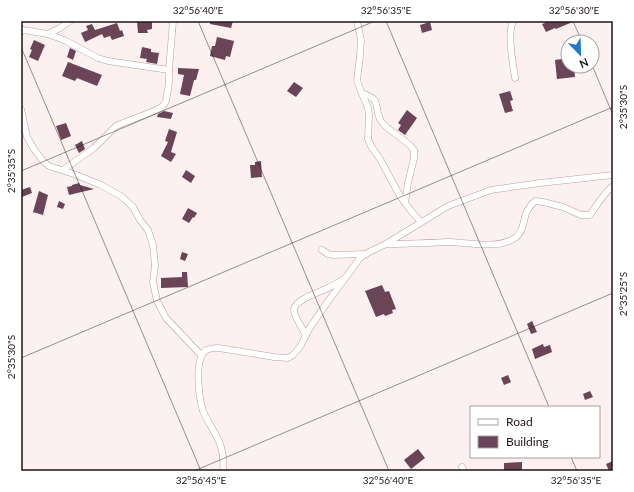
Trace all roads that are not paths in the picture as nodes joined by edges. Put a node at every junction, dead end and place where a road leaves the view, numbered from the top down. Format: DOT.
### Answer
graph roads {
  1 [pos="70,21"];
  2 [pos="173,21"];
  3 [pos="357,21"];
  4 [pos="513,21"];
  5 [pos="22,31"];
  6 [pos="48,34"];
  7 [pos="169,70"];
  8 [pos="515,78"];
  9 [pos="362,94"];
  10 [pos="21,109"];
  11 [pos="24,137"];
  12 [pos="63,170"];
  13 [pos="613,175"];
  14 [pos="613,186"];
  15 [pos="405,203"];
  16 [pos="421,222"];
  17 [pos="386,244"];
  18 [pos="322,250"];
  19 [pos="365,254"];
  20 [pos="345,278"];
  21 [pos="306,335"];
  22 [pos="202,355"];
  23 [pos="222,471"];
  1 -- 6 [label="street"];
  2 -- 7 [label="street"];
  3 -- 9 [label="street"];
  4 -- 8 [label="street"];
  5 -- 6 [label="street"];
  6 -- 7 [label="street"];
  7 -- 12 [label="street"];
  9 -- 15 [label="street"];
  9 -- 15 [label="street"];
  10 -- 11 [label="street"];
  11 -- 12 [label="street"];
  12 -- 22 [label="street"];
  13 -- 16 [label="street"];
  14 -- 17 [label="street"];
  15 -- 16 [label="street"];
  16 -- 17 [label="street"];
  17 -- 19 [label="street"];
  18 -- 19 [label="street"];
  19 -- 20 [label="street"];
  20 -- 21 [label="street"];
  20 -- 21 [label="street"];
  21 -- 22 [label="street"];
  22 -- 23 [label="street"];
}
